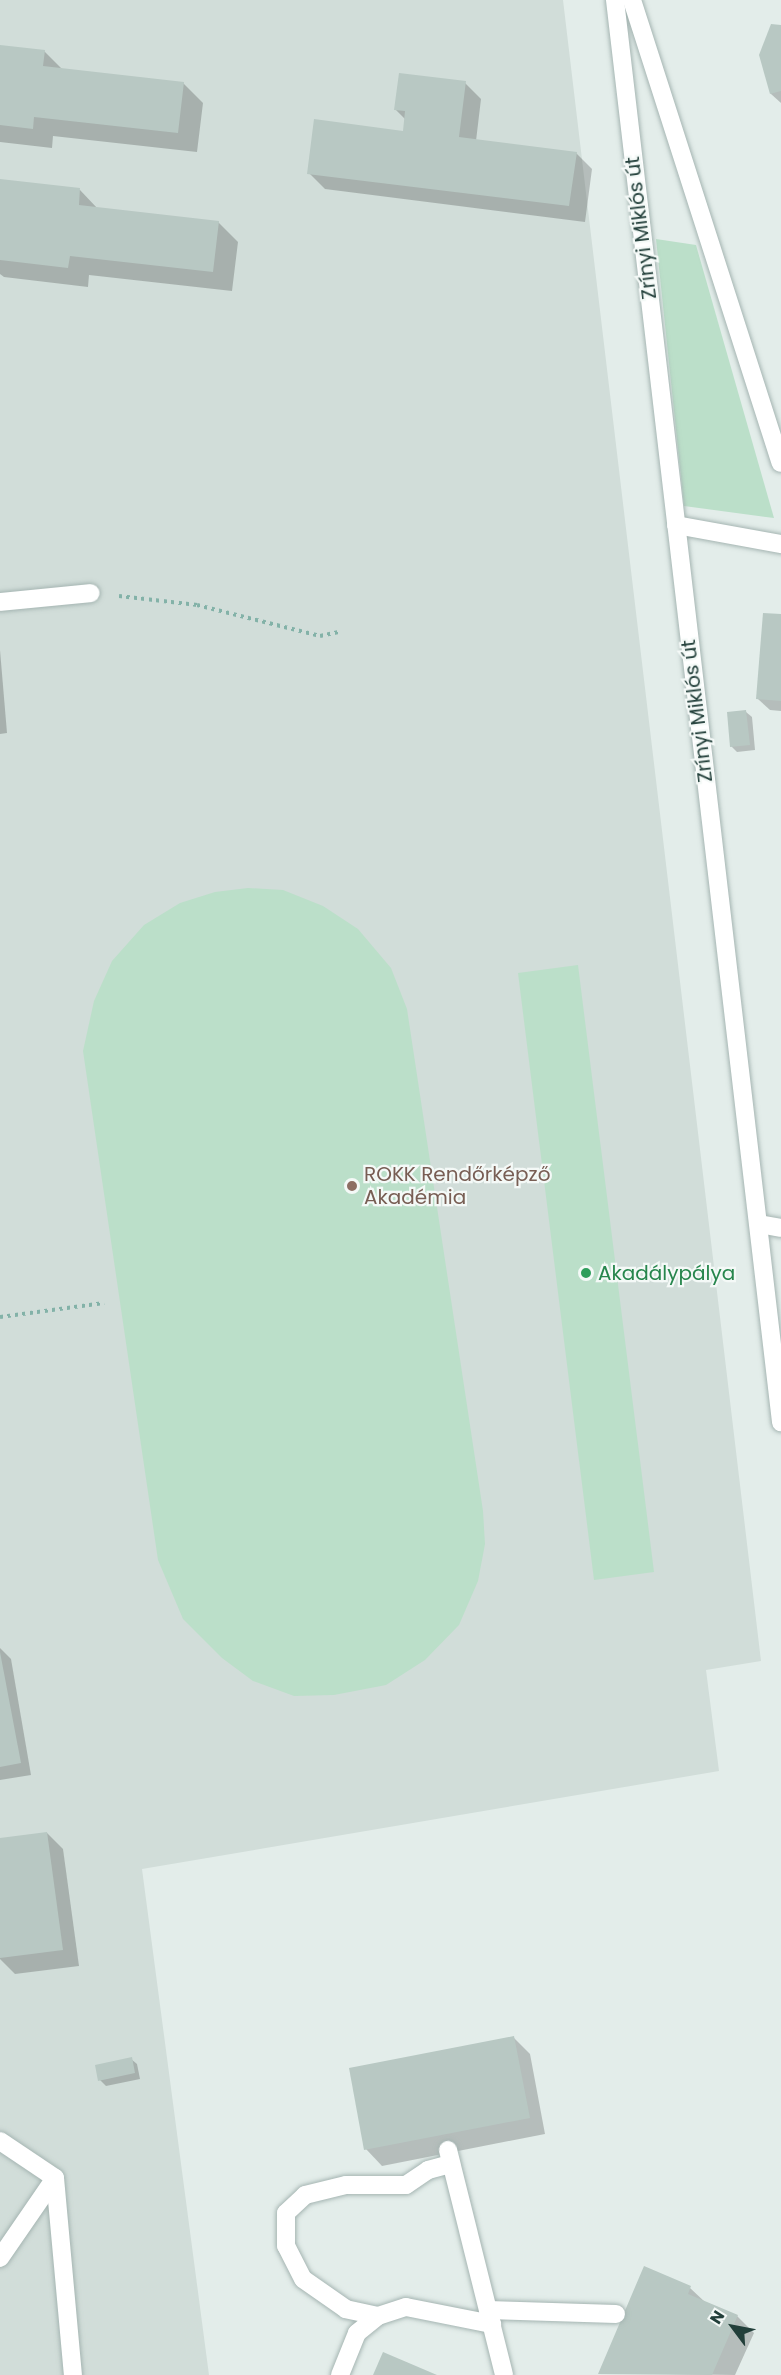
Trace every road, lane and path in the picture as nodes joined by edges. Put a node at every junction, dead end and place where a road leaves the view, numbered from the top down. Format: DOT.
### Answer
graph roads {
  1 [pos="615,0"];
  2 [pos="632,0"];
  3 [pos="781,463"];
  4 [pos="676,525"];
  5 [pos="781,544"];
  6 [pos="91,593"];
  7 [pos="0,602"];
  8 [pos="339,632"];
  9 [pos="759,1224"];
  10 [pos="781,1228"];
  11 [pos="104,1303"];
  12 [pos="0,1317"];
  13 [pos="781,1422"];
  14 [pos="0,2140"];
  15 [pos="55,2178"];
  16 [pos="0,2258"];
  17 [pos="616,2314"];
  18 [pos="378,2316"];
  19 [pos="490,2317"];
  20 [pos="73,2375"];
  21 [pos="340,2375"];
  22 [pos="504,2375"];
  1 -- 4 [label="street, Zrínyi Miklós út"];
  2 -- 3 [label="street"];
  4 -- 5 [label="street"];
  4 -- 9 [label="street, Zrínyi Miklós út"];
  6 -- 7 [label="street"];
  6 -- 8 [label="path"];
  9 -- 10 [label="street"];
  9 -- 13 [label="street, Zrínyi Miklós út"];
  11 -- 12 [label="path"];
  14 -- 15 [label="street"];
  15 -- 16 [label="street"];
  15 -- 20 [label="street"];
  17 -- 19 [label="street"];
  18 -- 19 [label="street"];
  18 -- 19 [label="street"];
  18 -- 21 [label="street"];
  19 -- 22 [label="street"];
}
